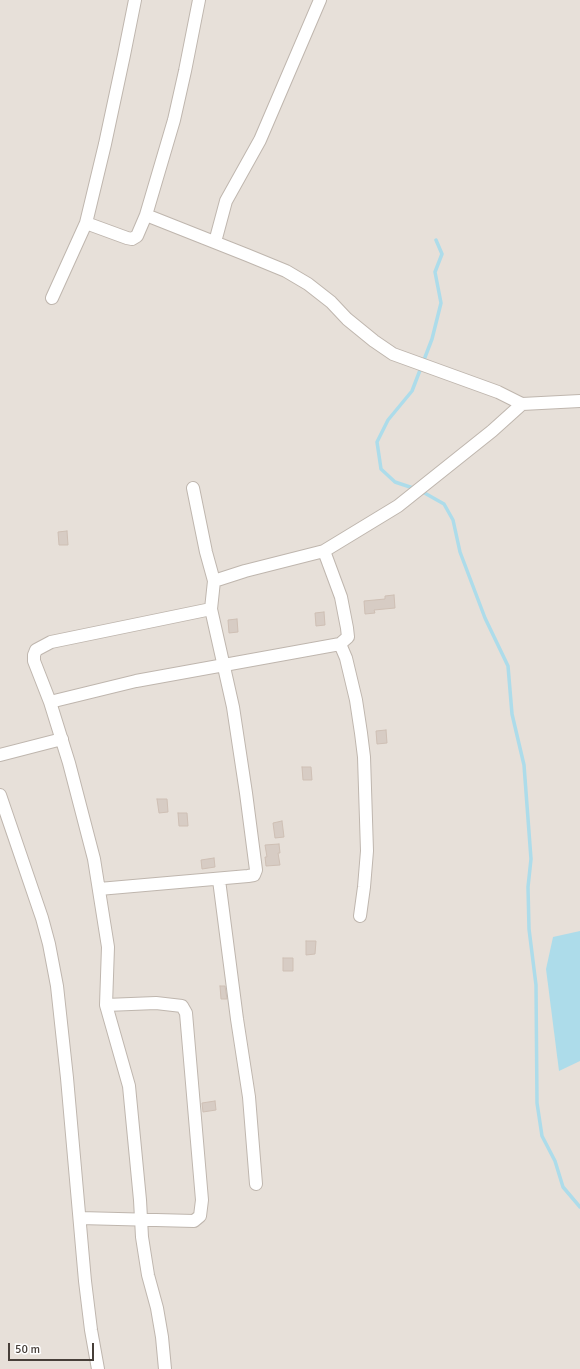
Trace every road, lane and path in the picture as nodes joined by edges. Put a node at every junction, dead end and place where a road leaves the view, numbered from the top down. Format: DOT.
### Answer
graph roads {
  1 [pos="135,0"];
  2 [pos="199,0"];
  3 [pos="320,0"];
  4 [pos="146,215"];
  5 [pos="86,223"];
  6 [pos="215,242"];
  7 [pos="52,298"];
  8 [pos="580,401"];
  9 [pos="522,404"];
  10 [pos="193,488"];
  11 [pos="324,551"];
  12 [pos="214,581"];
  13 [pos="211,609"];
  14 [pos="340,644"];
  15 [pos="223,665"];
  16 [pos="50,702"];
  17 [pos="62,739"];
  18 [pos="0,755"];
  19 [pos="0,795"];
  20 [pos="219,880"];
  21 [pos="99,889"];
  22 [pos="360,916"];
  23 [pos="106,1005"];
  24 [pos="256,1184"];
  25 [pos="80,1218"];
  26 [pos="140,1220"];
  27 [pos="98,1369"];
  28 [pos="165,1369"];
  1 -- 5 [label="street"];
  2 -- 4 [label="street"];
  3 -- 6 [label="street"];
  4 -- 5 [label="street"];
  4 -- 6 [label="street"];
  5 -- 7 [label="street"];
  6 -- 9 [label="street"];
  8 -- 9 [label="street"];
  9 -- 11 [label="street"];
  10 -- 12 [label="street"];
  11 -- 12 [label="street"];
  11 -- 14 [label="street"];
  12 -- 13 [label="street"];
  13 -- 15 [label="street"];
  13 -- 16 [label="street"];
  14 -- 15 [label="street"];
  14 -- 22 [label="street"];
  15 -- 16 [label="street"];
  15 -- 20 [label="street"];
  16 -- 17 [label="street"];
  17 -- 18 [label="street"];
  17 -- 21 [label="street"];
  19 -- 25 [label="street"];
  20 -- 21 [label="street"];
  20 -- 24 [label="street"];
  21 -- 23 [label="street"];
  23 -- 26 [label="street"];
  23 -- 26 [label="street"];
  25 -- 26 [label="street"];
  25 -- 27 [label="street"];
  26 -- 28 [label="street"];
}
